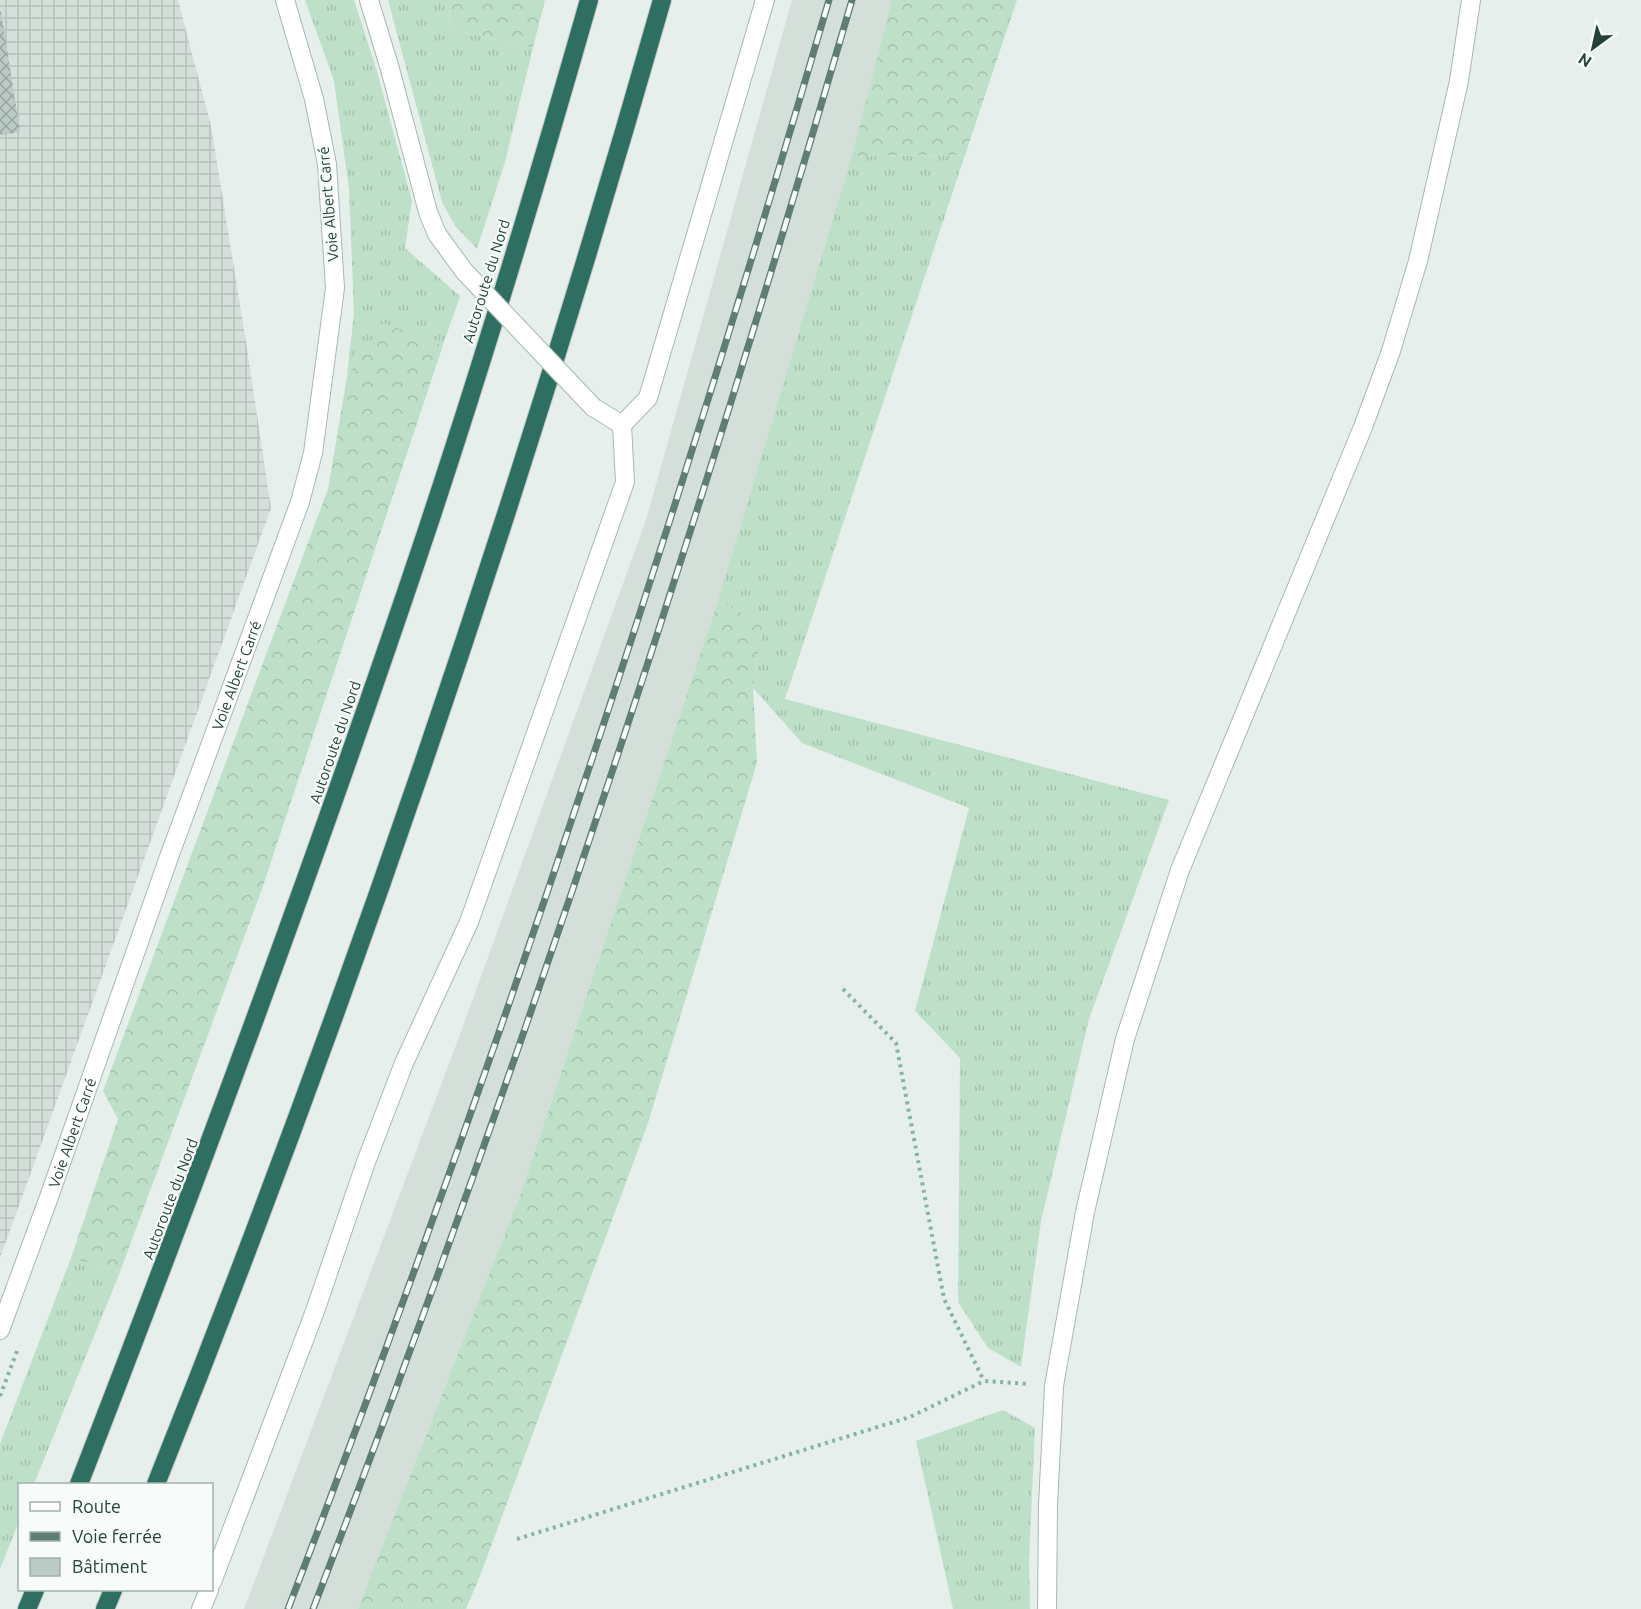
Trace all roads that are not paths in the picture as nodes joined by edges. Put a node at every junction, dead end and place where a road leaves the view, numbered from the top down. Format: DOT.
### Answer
graph roads {
  1 [pos="285,0"];
  2 [pos="369,0"];
  3 [pos="589,0"];
  4 [pos="662,0"];
  5 [pos="765,0"];
  6 [pos="1471,0"];
  7 [pos="622,425"];
  8 [pos="0,1330"];
  9 [pos="80,1483"];
  10 [pos="157,1483"];
  11 [pos="213,1579"];
  12 [pos="35,1591"];
  13 [pos="113,1591"];
  14 [pos="209,1591"];
  15 [pos="27,1609"];
  16 [pos="105,1609"];
  17 [pos="201,1609"];
  18 [pos="1047,1609"];
  1 -- 8 [label="street, Voie Albert Carré"];
  2 -- 7 [label="street, bridge"];
  3 -- 9 [label="highway, Autoroute du Nord"];
  4 -- 10 [label="highway"];
  5 -- 7 [label="street"];
  6 -- 18 [label="street"];
  7 -- 11 [label="street"];
  12 -- 15 [label="highway"];
  13 -- 16 [label="highway"];
  14 -- 17 [label="street"];
}
